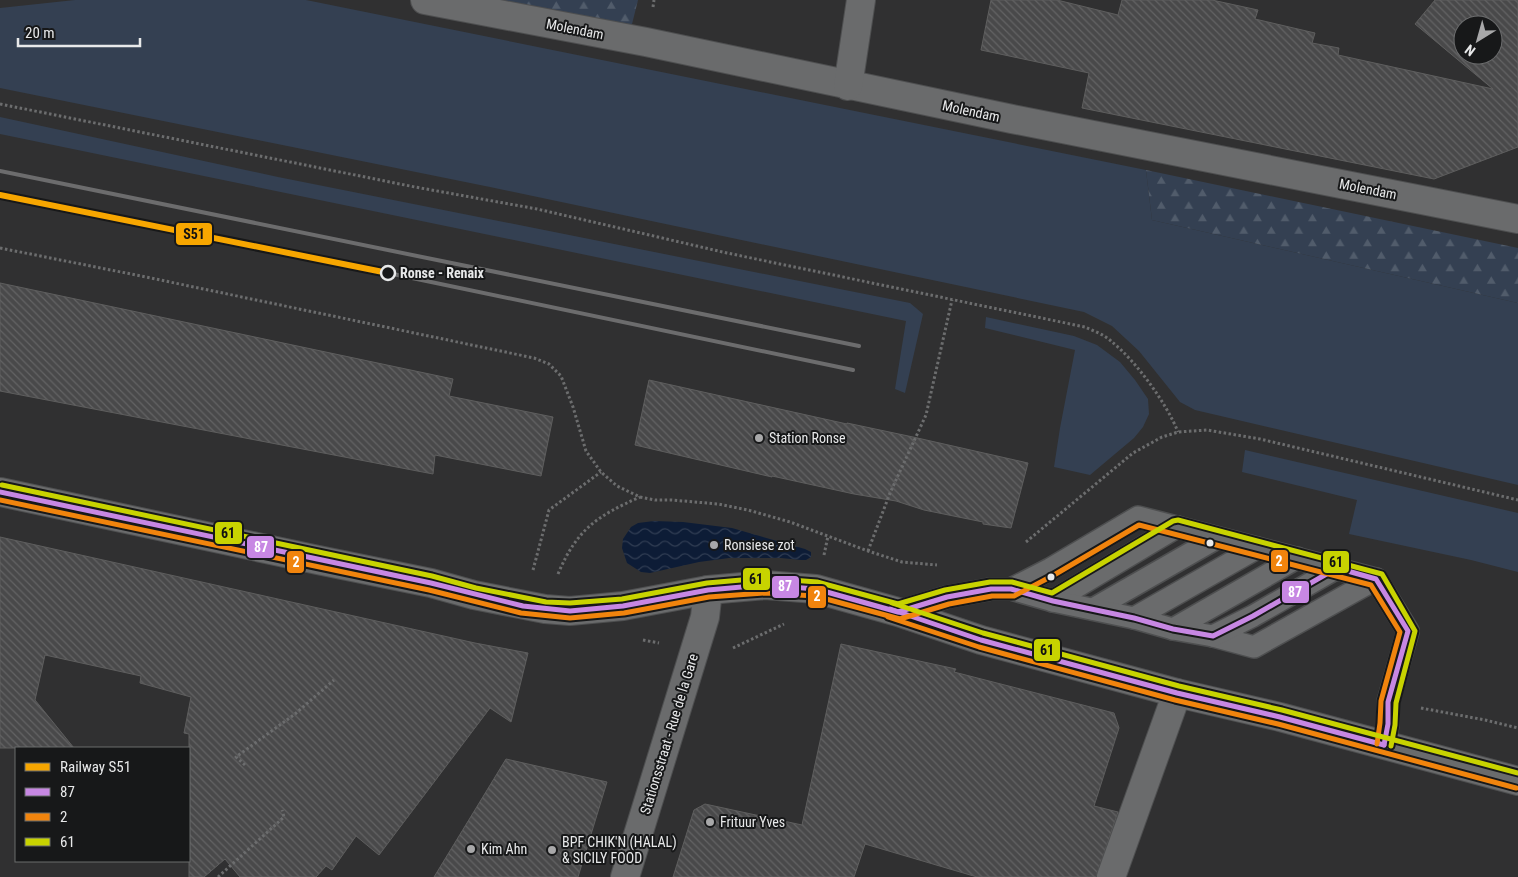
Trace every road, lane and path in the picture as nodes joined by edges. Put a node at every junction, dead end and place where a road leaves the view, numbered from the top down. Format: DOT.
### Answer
graph roads {
  1 [pos="425,0"];
  2 [pos="861,0"];
  3 [pos="848,86"];
  4 [pos="0,104"];
  5 [pos="1518,219"];
  6 [pos="0,248"];
  7 [pos="952,300"];
  8 [pos="1178,432"];
  9 [pos="601,472"];
  10 [pos="0,492"];
  11 [pos="640,497"];
  12 [pos="1518,500"];
  13 [pos="1177,527"];
  14 [pos="1217,538"];
  15 [pos="1021,544"];
  16 [pos="1257,548"];
  17 [pos="868,551"];
  18 [pos="1297,558"];
  19 [pos="942,565"];
  20 [pos="1337,568"];
  21 [pos="532,575"];
  22 [pos="1376,579"];
  23 [pos="1011,589"];
  24 [pos="708,590"];
  25 [pos="1053,601"];
  26 [pos="545,609"];
  27 [pos="1094,609"];
  28 [pos="898,612"];
  29 [pos="1134,618"];
  30 [pos="788,622"];
  31 [pos="1173,629"];
  32 [pos="1213,636"];
  33 [pos="730,650"];
  34 [pos="334,680"];
  35 [pos="1177,693"];
  36 [pos="1388,702"];
  37 [pos="1518,728"];
  38 [pos="1384,745"];
  39 [pos="245,766"];
  40 [pos="1518,781"];
  41 [pos="282,810"];
  42 [pos="218,877"];
  43 [pos="625,877"];
  44 [pos="1111,877"];
  1 -- 3 [label="street, Molendam"];
  2 -- 3 [label="street"];
  3 -- 5 [label="street, Molendam"];
  4 -- 7 [label="path"];
  6 -- 9 [label="path"];
  7 -- 8 [label="path"];
  7 -- 17 [label="path"];
  8 -- 12 [label="path"];
  8 -- 15 [label="path"];
  9 -- 11 [label="path"];
  9 -- 21 [label="path"];
  10 -- 26 [label="street"];
  11 -- 17 [label="path"];
  11 -- 26 [label="path"];
  13 -- 14 [label="lane"];
  13 -- 23 [label="lane"];
  13 -- 25 [label="lane"];
  14 -- 16 [label="lane"];
  14 -- 27 [label="lane"];
  16 -- 18 [label="lane"];
  16 -- 29 [label="lane"];
  17 -- 19 [label="path"];
  18 -- 20 [label="lane"];
  18 -- 31 [label="lane"];
  20 -- 22 [label="lane"];
  20 -- 32 [label="lane"];
  22 -- 32 [label="lane"];
  22 -- 36 [label="lane"];
  23 -- 25 [label="lane"];
  23 -- 28 [label="lane"];
  24 -- 26 [label="street"];
  24 -- 28 [label="street"];
  24 -- 43 [label="street, Stationsstraat - Rue de la Gare"];
  25 -- 27 [label="lane"];
  27 -- 29 [label="lane"];
  28 -- 35 [label="street"];
  29 -- 31 [label="lane"];
  30 -- 33 [label="path"];
  31 -- 32 [label="lane"];
  34 -- 39 [label="path"];
  35 -- 38 [label="street"];
  35 -- 44 [label="street"];
  36 -- 37 [label="path"];
  36 -- 38 [label="lane"];
  38 -- 40 [label="street"];
  41 -- 42 [label="path"];
}
